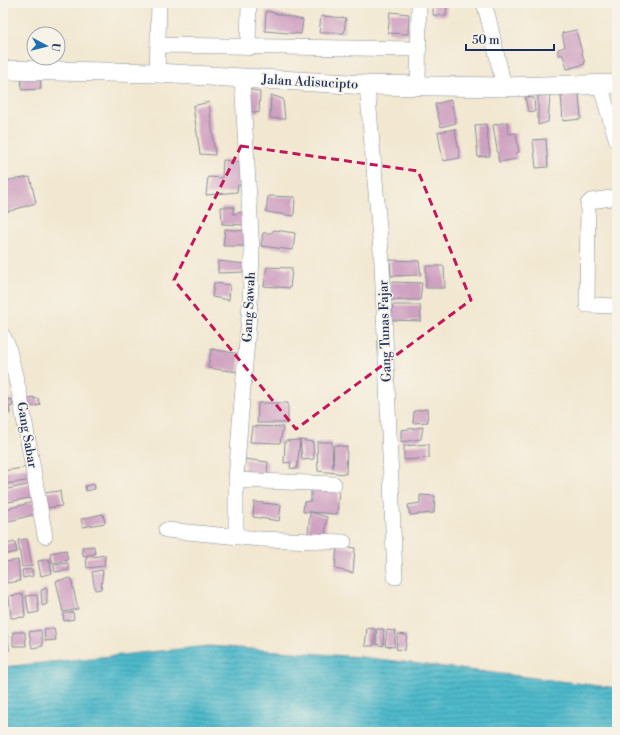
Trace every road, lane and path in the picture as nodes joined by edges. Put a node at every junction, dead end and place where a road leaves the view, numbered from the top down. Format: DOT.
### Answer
graph roads {
  1 [pos="159,3"];
  2 [pos="249,3"];
  3 [pos="419,3"];
  4 [pos="484,3"];
  5 [pos="158,45"];
  6 [pos="248,48"];
  7 [pos="418,50"];
  8 [pos="3,70"];
  9 [pos="157,73"];
  10 [pos="242,78"];
  11 [pos="608,84"];
  12 [pos="367,85"];
  13 [pos="418,86"];
  14 [pos="504,87"];
  15 [pos="617,142"];
  16 [pos="617,197"];
  17 [pos="617,306"];
  18 [pos="3,336"];
  19 [pos="236,480"];
  20 [pos="334,484"];
  21 [pos="166,530"];
  22 [pos="45,536"];
  23 [pos="236,536"];
  24 [pos="344,542"];
  25 [pos="395,577"];
  1 -- 5 [label="street"];
  2 -- 6 [label="street"];
  3 -- 7 [label="street"];
  4 -- 14 [label="street"];
  5 -- 6 [label="street"];
  5 -- 9 [label="street"];
  6 -- 7 [label="street"];
  7 -- 13 [label="street"];
  8 -- 9 [label="main road, Jalan Adisucipto"];
  9 -- 10 [label="main road, Jalan Adisucipto"];
  10 -- 12 [label="main road, Jalan Adisucipto"];
  10 -- 19 [label="street, Gang Sawah"];
  11 -- 14 [label="main road, Jalan Adisucipto"];
  11 -- 15 [label="street"];
  12 -- 13 [label="main road, Jalan Adisucipto"];
  12 -- 25 [label="street, Gang Tunas Fajar"];
  13 -- 14 [label="main road, Jalan Adisucipto"];
  16 -- 17 [label="street"];
  18 -- 22 [label="street, Gang Sabar"];
  19 -- 20 [label="street"];
  19 -- 23 [label="street, Gang Sawah"];
  21 -- 23 [label="street"];
  23 -- 24 [label="street"];
}
